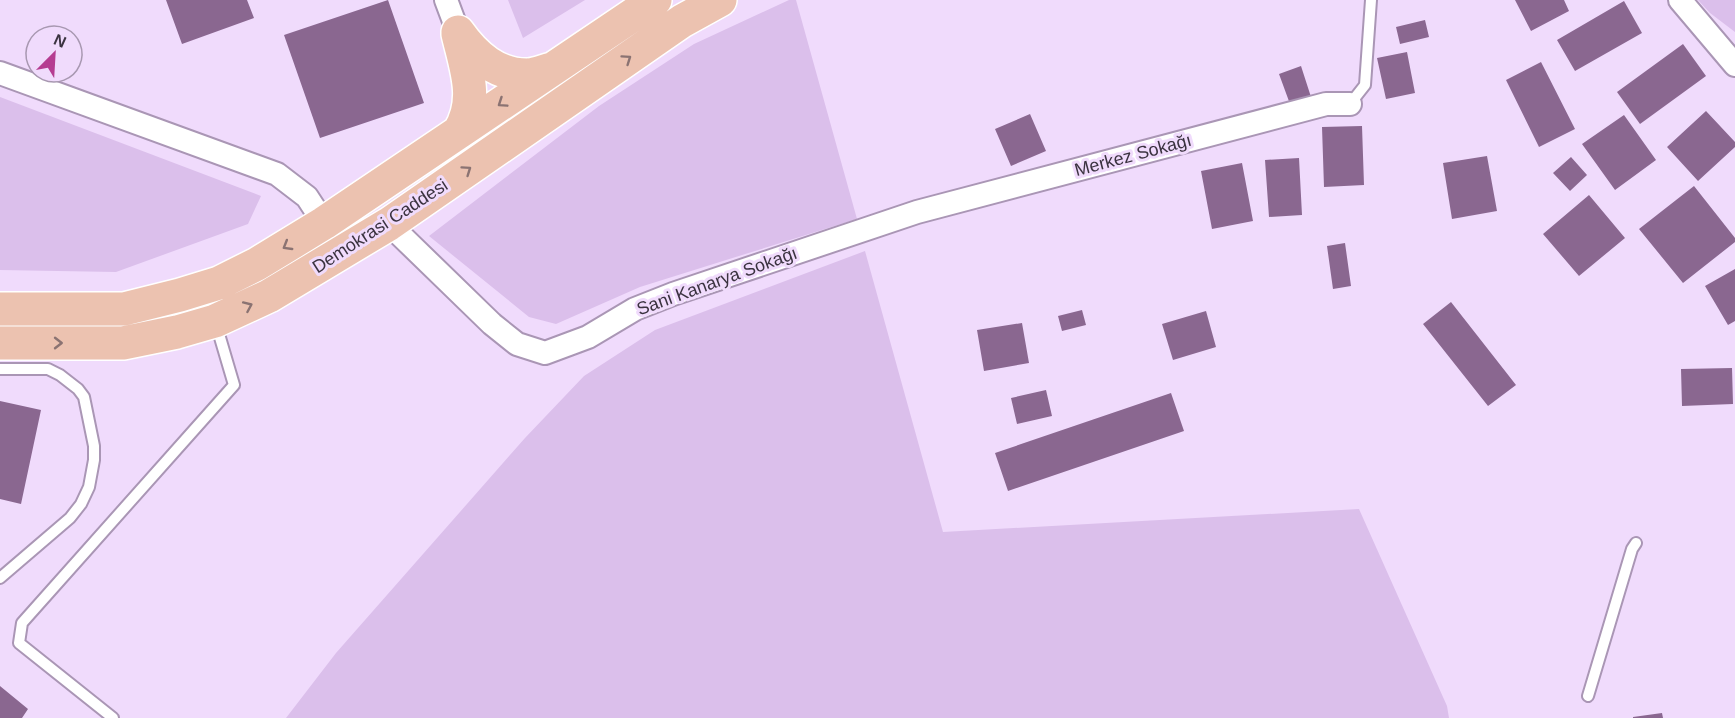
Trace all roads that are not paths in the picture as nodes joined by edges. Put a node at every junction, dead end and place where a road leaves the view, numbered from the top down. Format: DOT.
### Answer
graph roads {
  1 [pos="446,0"];
  2 [pos="655,0"];
  3 [pos="720,0"];
  4 [pos="1371,0"];
  5 [pos="1680,0"];
  6 [pos="458,32"];
  7 [pos="1735,65"];
  8 [pos="554,68"];
  9 [pos="0,73"];
  10 [pos="1350,104"];
  11 [pos="459,132"];
  12 [pos="917,212"];
  13 [pos="324,224"];
  14 [pos="389,224"];
  15 [pos="0,309"];
  16 [pos="215,321"];
  17 [pos="0,343"];
  18 [pos="0,369"];
  19 [pos="1636,543"];
  20 [pos="0,578"];
  21 [pos="1588,696"];
  22 [pos="113,718"];
  1 -- 6 [label="street"];
  2 -- 8 [label="main road, Demokrasi Caddesi"];
  14 -- 3 [label="main road, Demokrasi Caddesi, one-way"];
  4 -- 10 [label="lane"];
  5 -- 7 [label="street"];
  6 -- 8 [label="main road"];
  6 -- 11 [label="main road"];
  8 -- 11 [label="main road, Demokrasi Caddesi, one-way"];
  9 -- 13 [label="street"];
  10 -- 12 [label="street, Merkez Sokağı"];
  11 -- 13 [label="main road, Demokrasi Caddesi"];
  12 -- 14 [label="street, Sani Kanarya Sokağı"];
  13 -- 15 [label="main road, Demokrasi Caddesi, one-way"];
  16 -- 14 [label="main road, Demokrasi Caddesi, one-way"];
  17 -- 16 [label="main road, Demokrasi Caddesi, one-way"];
  16 -- 22 [label="lane"];
  18 -- 20 [label="lane"];
  19 -- 21 [label="lane"];
}
